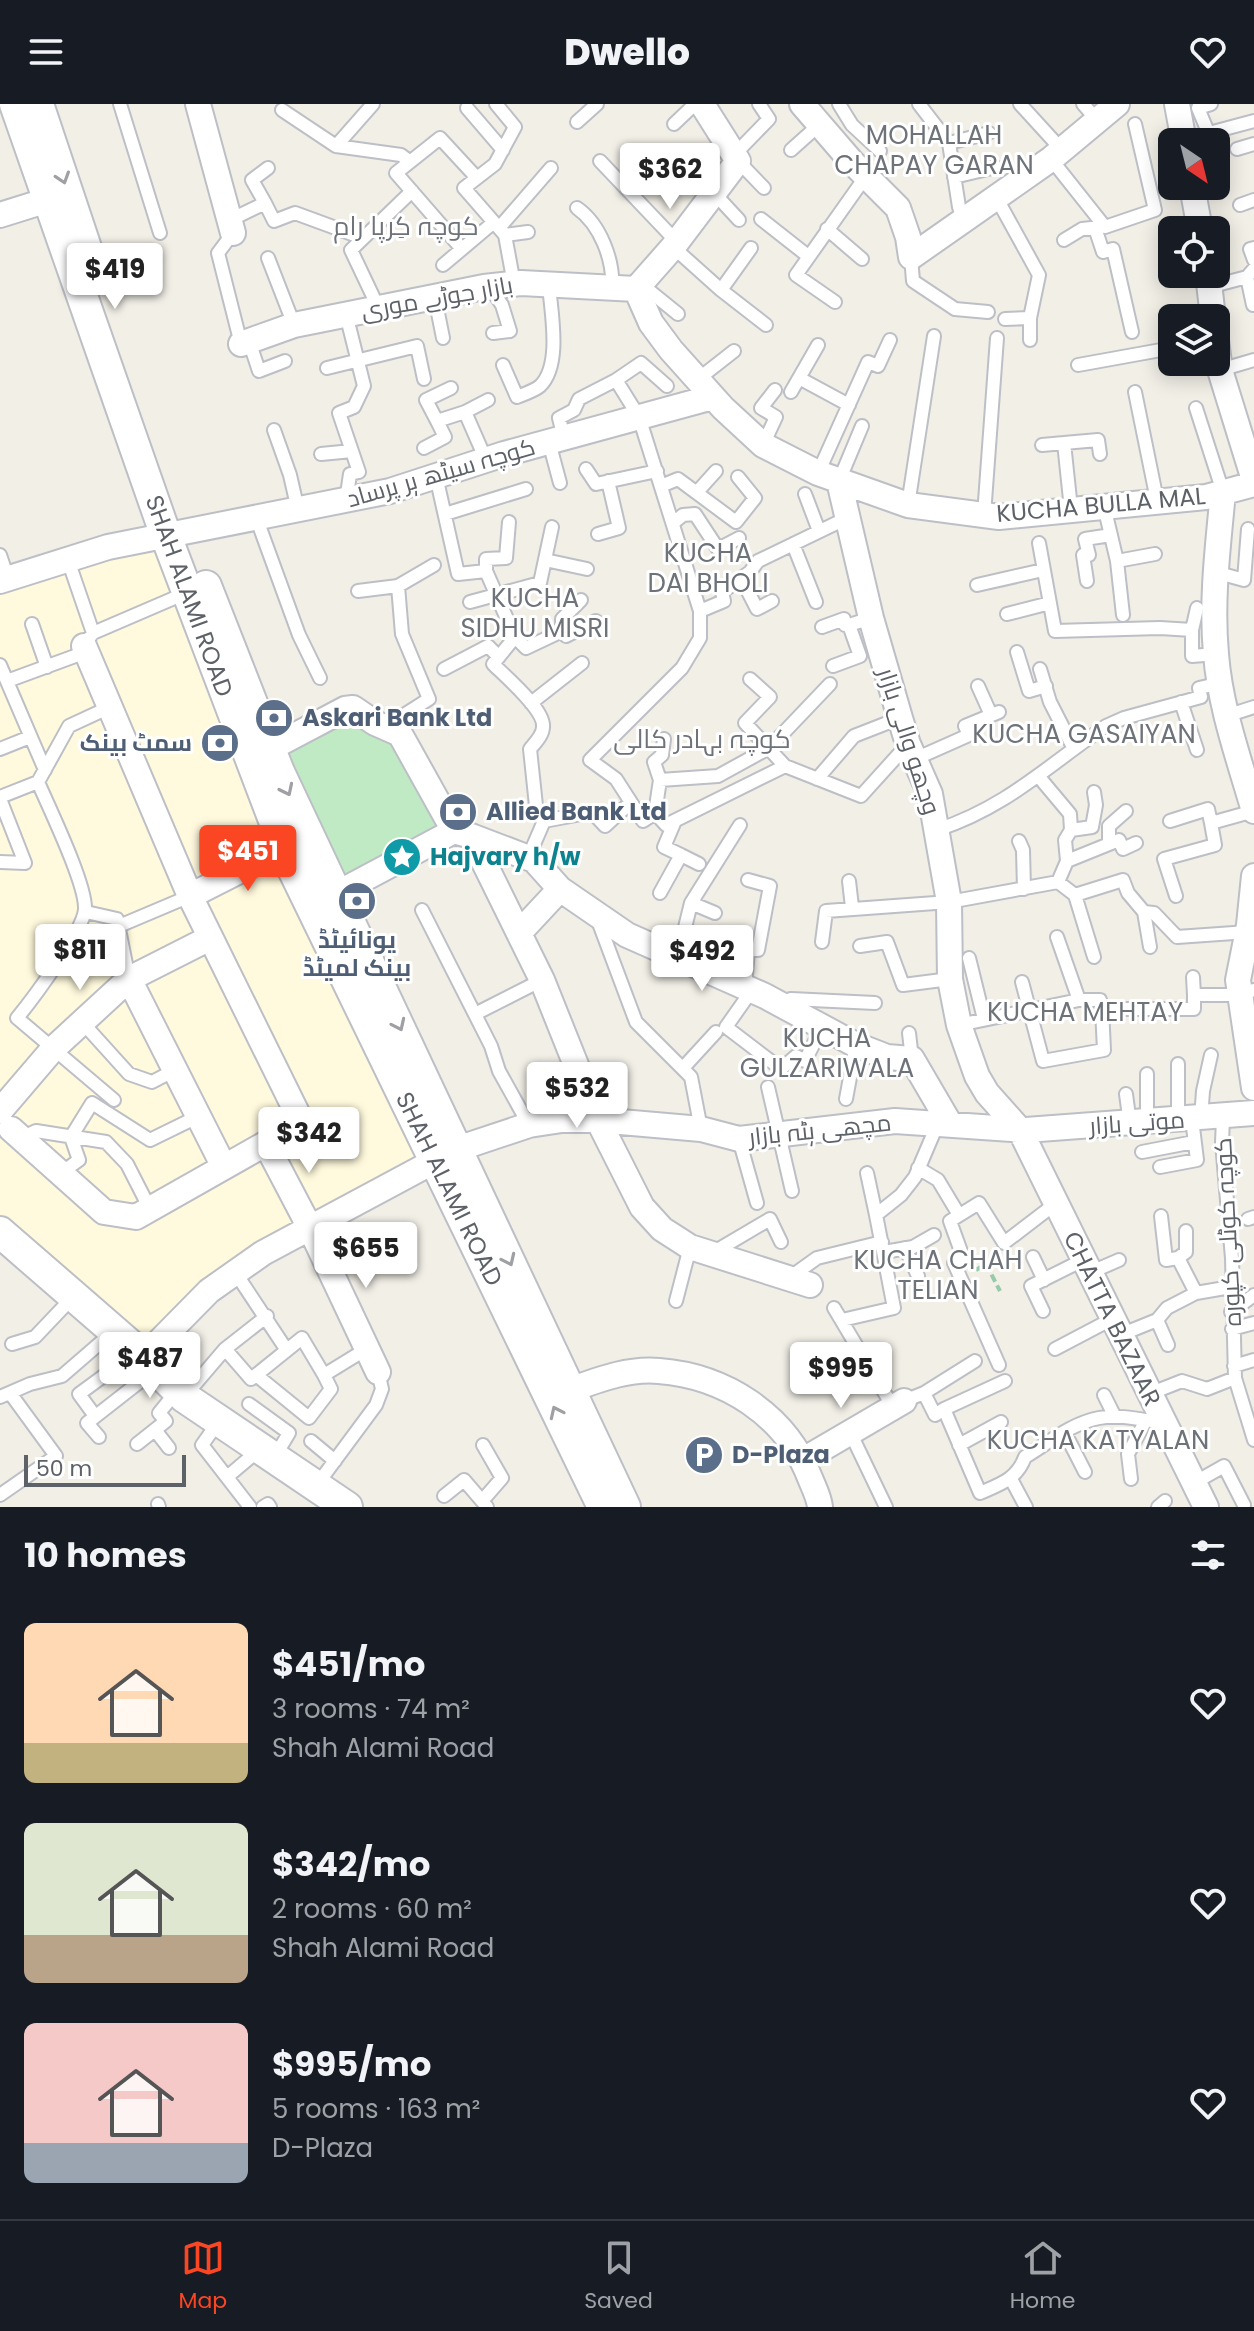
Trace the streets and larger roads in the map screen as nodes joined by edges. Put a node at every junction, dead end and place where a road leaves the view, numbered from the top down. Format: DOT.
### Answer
graph roads {
  1 [pos="15,104"];
  2 [pos="38,104"];
  3 [pos="198,104"];
  4 [pos="802,104"];
  5 [pos="1117,104"];
  6 [pos="1177,104"];
  7 [pos="1090,112"];
  8 [pos="687,114"];
  9 [pos="1181,128"];
  10 [pos="48,200"];
  11 [pos="0,215"];
  12 [pos="231,226"];
  13 [pos="630,287"];
  14 [pos="245,343"];
  15 [pos="1224,376"];
  16 [pos="705,388"];
  17 [pos="821,482"];
  18 [pos="1254,482"];
  19 [pos="1223,492"];
  20 [pos="175,534"];
  21 [pos="4,580"];
  22 [pos="88,644"];
  23 [pos="260,754"];
  24 [pos="1254,808"];
  25 [pos="462,834"];
  26 [pos="285,848"];
  27 [pos="1254,876"];
  28 [pos="560,889"];
  29 [pos="190,896"];
  30 [pos="325,901"];
  31 [pos="519,933"];
  32 [pos="210,938"];
  33 [pos="129,979"];
  34 [pos="1247,992"];
  35 [pos="1254,1088"];
  36 [pos="1254,1113"];
  37 [pos="598,1120"];
  38 [pos="944,1123"];
  39 [pos="7,1128"];
  40 [pos="1020,1130"];
  41 [pos="266,1144"];
  42 [pos="447,1154"];
  43 [pos="224,1167"];
  44 [pos="310,1228"];
  45 [pos="0,1232"];
  46 [pos="800,1282"];
  47 [pos="378,1372"];
  48 [pos="166,1378"];
  49 [pos="570,1390"];
  50 [pos="907,1400"];
  51 [pos="803,1460"];
  52 [pos="347,1507"];
  53 [pos="603,1507"];
  54 [pos="625,1507"];
  55 [pos="820,1507"];
  56 [pos="1206,1507"];
  1 -- 10 [label="street, SHAH ALAMI ROAD"];
  2 -- 20 [label="street, SHAH ALAMI ROAD, one-way"];
  3 -- 12 [label="street"];
  4 -- 7 [label="street"];
  5 -- 7 [label="street"];
  6 -- 9 [label="street"];
  8 -- 13 [label="street"];
  10 -- 11 [label="street"];
  10 -- 20 [label="street, SHAH ALAMI ROAD"];
  13 -- 14 [label="street, بازار جوڑے موری"];
  13 -- 16 [label="street, KUCHA BULLA MAL"];
  15 -- 18 [label="street"];
  16 -- 17 [label="street, KUCHA BULLA MAL"];
  16 -- 20 [label="street, کوچہ سیٹھ ہر پرساد"];
  17 -- 19 [label="street, KUCHA BULLA MAL"];
  17 -- 40 [label="street, وچھو والی بازار"];
  18 -- 19 [label="street, KUCHA BULLA MAL"];
  19 -- 24 [label="street"];
  20 -- 21 [label="street, کوچہ سیٹھ ہر پرساد"];
  20 -- 23 [label="street, SHAH ALAMI ROAD"];
  20 -- 23 [label="street, SHAH ALAMI ROAD"];
  22 -- 29 [label="street"];
  23 -- 25 [label="street"];
  23 -- 26 [label="street, SHAH ALAMI ROAD"];
  23 -- 30 [label="street, SHAH ALAMI ROAD, one-way"];
  25 -- 28 [label="street"];
  25 -- 30 [label="street"];
  25 -- 31 [label="street"];
  26 -- 29 [label="street"];
  26 -- 30 [label="street, SHAH ALAMI ROAD"];
  27 -- 34 [label="street"];
  28 -- 31 [label="street"];
  28 -- 38 [label="street"];
  29 -- 32 [label="street"];
  30 -- 42 [label="street, SHAH ALAMI ROAD"];
  31 -- 37 [label="street"];
  32 -- 33 [label="street"];
  32 -- 41 [label="street"];
  33 -- 39 [label="street"];
  33 -- 43 [label="street"];
  34 -- 35 [label="street"];
  36 -- 40 [label="street, موتی بازار"];
  37 -- 38 [label="street, مچھی ہٹہ بازار"];
  37 -- 42 [label="street, مچھی ہٹہ بازار"];
  37 -- 46 [label="street"];
  38 -- 40 [label="street, مچھی ہٹہ بازار"];
  39 -- 43 [label="street"];
  40 -- 56 [label="street, CHATTA BAZAAR"];
  41 -- 43 [label="street"];
  41 -- 44 [label="street"];
  42 -- 44 [label="street, مچھی ہٹہ بازار"];
  42 -- 49 [label="street, SHAH ALAMI ROAD, one-way"];
  53 -- 42 [label="street, SHAH ALAMI ROAD, one-way"];
  44 -- 47 [label="street"];
  44 -- 48 [label="street, مچھی ہٹہ بازار"];
  45 -- 48 [label="street"];
  48 -- 52 [label="street"];
  49 -- 51 [label="street"];
  49 -- 54 [label="street, SHAH ALAMI ROAD"];
  50 -- 51 [label="street"];
  51 -- 55 [label="street"];
}
